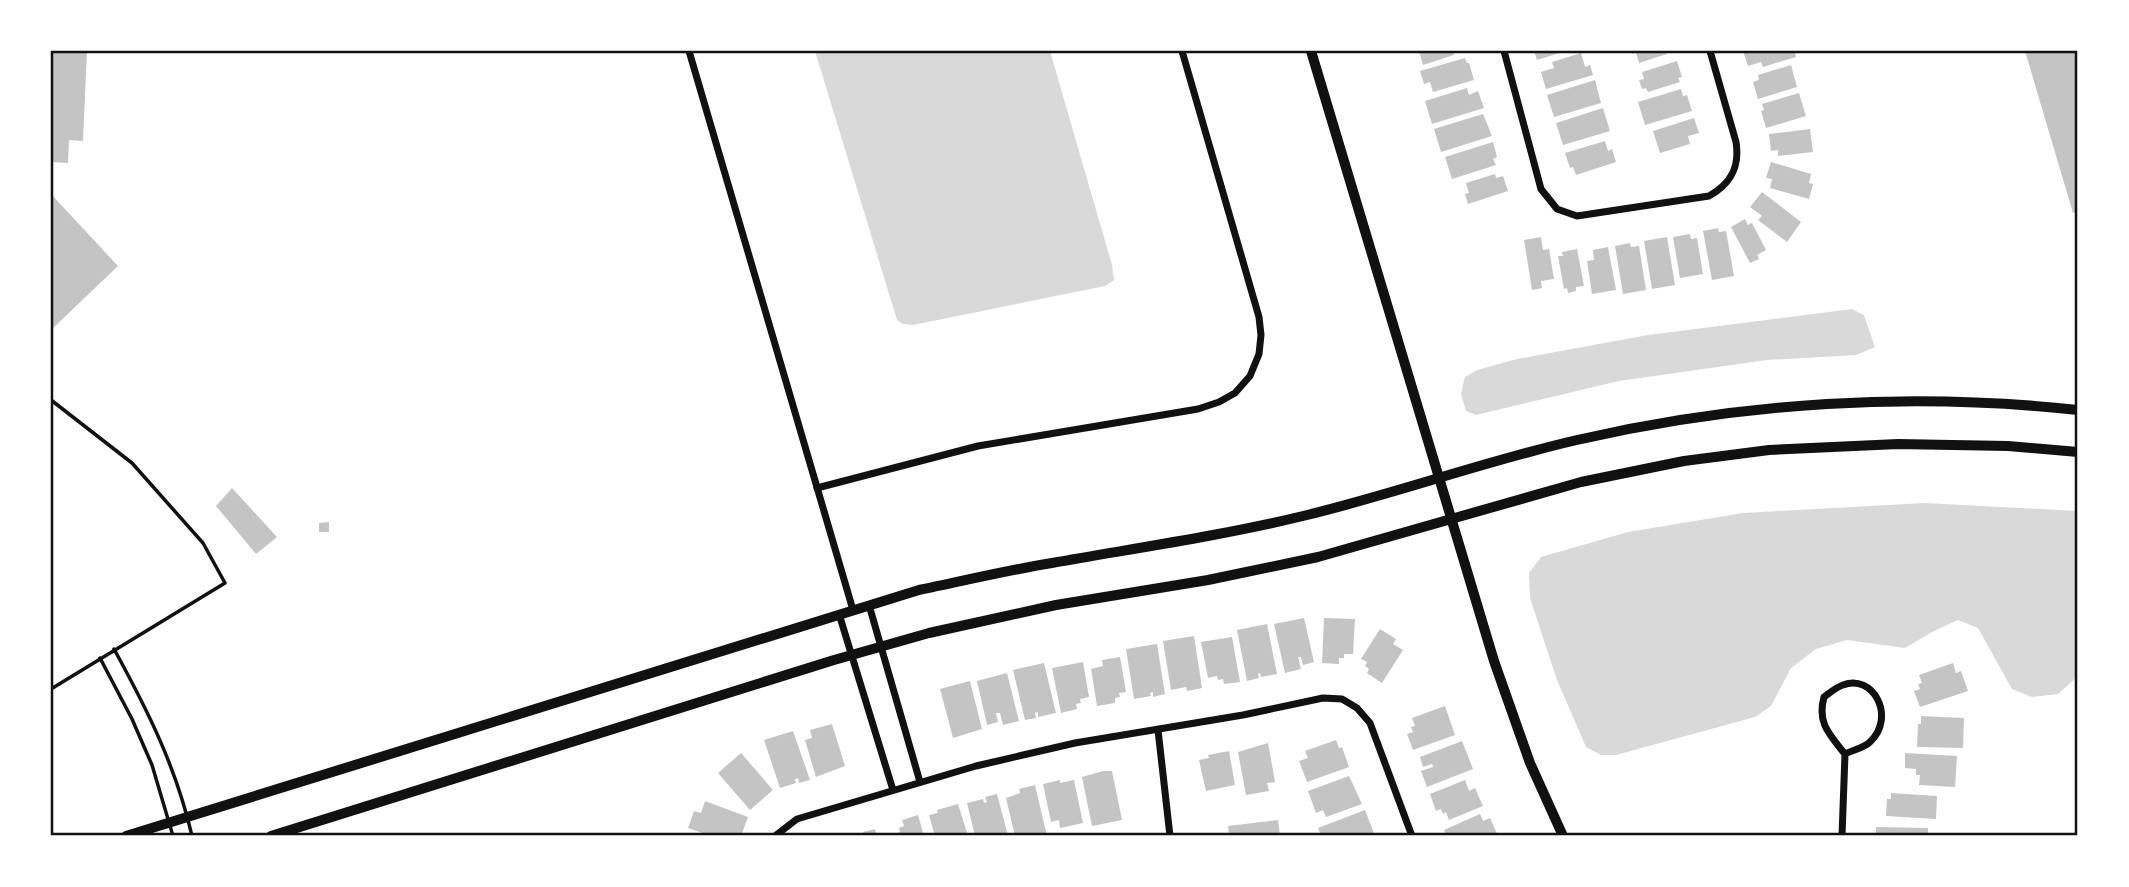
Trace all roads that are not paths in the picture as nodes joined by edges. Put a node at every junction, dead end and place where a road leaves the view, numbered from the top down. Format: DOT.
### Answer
graph roads {
  1 [pos="689,51"];
  2 [pos="1182,51"];
  3 [pos="1311,51"];
  4 [pos="1504,51"];
  5 [pos="1710,51"];
  6 [pos="51,400"];
  7 [pos="2078,410"];
  8 [pos="2078,452"];
  9 [pos="1438,479"];
  10 [pos="817,488"];
  11 [pos="1451,518"];
  12 [pos="869,605"];
  13 [pos="853,610"];
  14 [pos="839,614"];
  15 [pos="881,646"];
  16 [pos="114,649"];
  17 [pos="852,655"];
  18 [pos="100,658"];
  19 [pos="51,689"];
  20 [pos="1158,730"];
  21 [pos="1845,754"];
  22 [pos="920,782"];
  23 [pos="893,790"];
  24 [pos="188,817"];
  25 [pos="169,823"];
  26 [pos="126,836"];
  27 [pos="173,836"];
  28 [pos="192,836"];
  29 [pos="271,836"];
  30 [pos="775,836"];
  31 [pos="1170,836"];
  32 [pos="1412,836"];
  33 [pos="1563,836"];
  34 [pos="1842,836"];
  1 -- 10 [label="street"];
  2 -- 10 [label="street"];
  3 -- 9 [label="street"];
  4 -- 5 [label="street"];
  6 -- 16 [label="lane"];
  7 -- 9 [label="street"];
  8 -- 11 [label="street"];
  9 -- 11 [label="street"];
  9 -- 12 [label="street"];
  10 -- 13 [label="street"];
  11 -- 15 [label="street"];
  11 -- 33 [label="street"];
  12 -- 13 [label="street"];
  12 -- 15 [label="street"];
  13 -- 14 [label="street"];
  14 -- 17 [label="street"];
  14 -- 24 [label="street"];
  15 -- 17 [label="street"];
  15 -- 22 [label="street"];
  16 -- 18 [label="lane"];
  16 -- 24 [label="lane"];
  17 -- 23 [label="street"];
  17 -- 29 [label="street"];
  18 -- 19 [label="lane"];
  18 -- 25 [label="lane"];
  20 -- 22 [label="street"];
  20 -- 31 [label="street"];
  20 -- 32 [label="street"];
  21 -- 21 [label="street"];
  21 -- 34 [label="street"];
  22 -- 23 [label="street"];
  23 -- 30 [label="street"];
  24 -- 25 [label="street"];
  24 -- 28 [label="lane"];
  25 -- 26 [label="street"];
  25 -- 27 [label="lane"];
}
